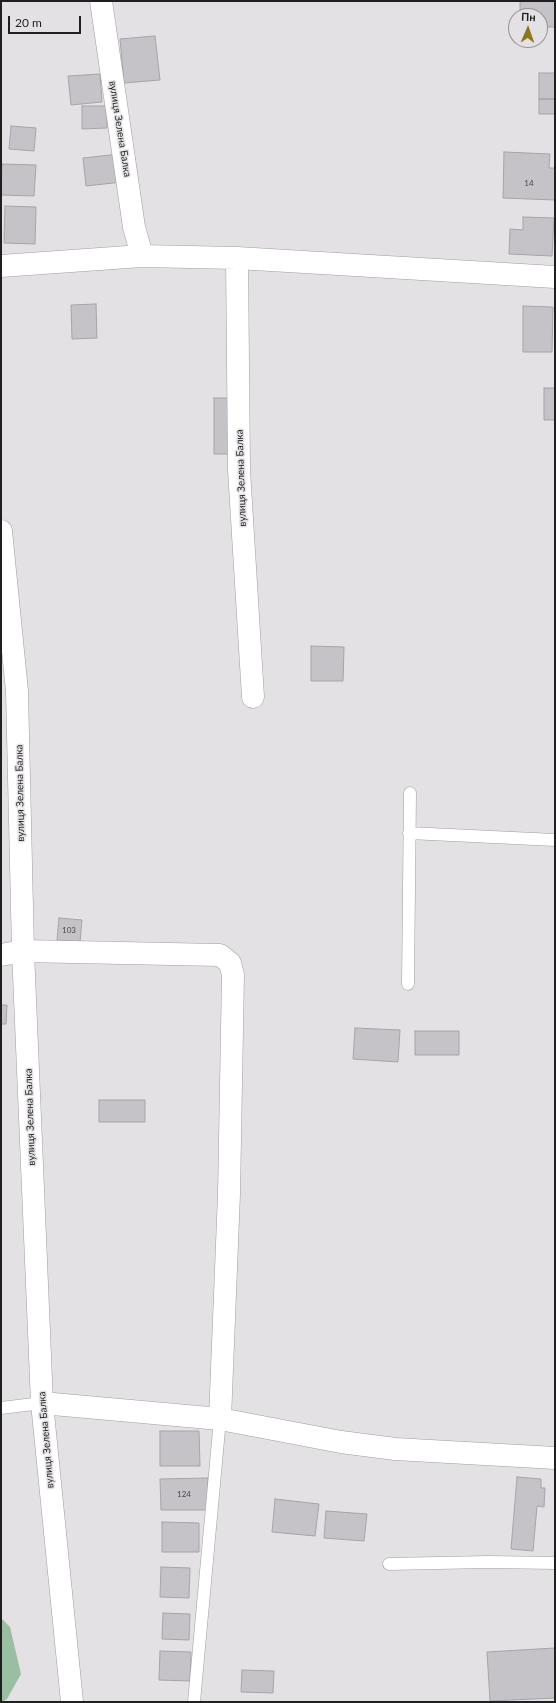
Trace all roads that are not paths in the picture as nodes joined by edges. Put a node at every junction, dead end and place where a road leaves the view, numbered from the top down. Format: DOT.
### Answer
graph roads {
  1 [pos="101,1"];
  2 [pos="142,256"];
  3 [pos="237,258"];
  4 [pos="1,266"];
  5 [pos="555,277"];
  6 [pos="1,531"];
  7 [pos="254,697"];
  8 [pos="410,793"];
  9 [pos="410,834"];
  10 [pos="555,840"];
  11 [pos="23,951"];
  12 [pos="1,955"];
  13 [pos="408,984"];
  14 [pos="42,1403"];
  15 [pos="1,1408"];
  16 [pos="220,1419"];
  17 [pos="555,1458"];
  18 [pos="555,1563"];
  19 [pos="389,1564"];
  20 [pos="72,1702"];
  21 [pos="194,1702"];
  1 -- 2 [label="street, вулиця Зелена Балка"];
  2 -- 3 [label="street"];
  2 -- 4 [label="street"];
  3 -- 5 [label="street"];
  3 -- 7 [label="street, вулиця Зелена Балка"];
  6 -- 11 [label="street, вулиця Зелена Балка"];
  8 -- 9 [label="lane"];
  9 -- 10 [label="lane"];
  9 -- 13 [label="lane"];
  11 -- 12 [label="street"];
  11 -- 14 [label="street, вулиця Зелена Балка"];
  11 -- 16 [label="street"];
  14 -- 15 [label="lane"];
  14 -- 16 [label="street"];
  14 -- 20 [label="street, вулиця Зелена Балка"];
  16 -- 17 [label="street"];
  16 -- 21 [label="lane"];
  18 -- 19 [label="lane"];
}
